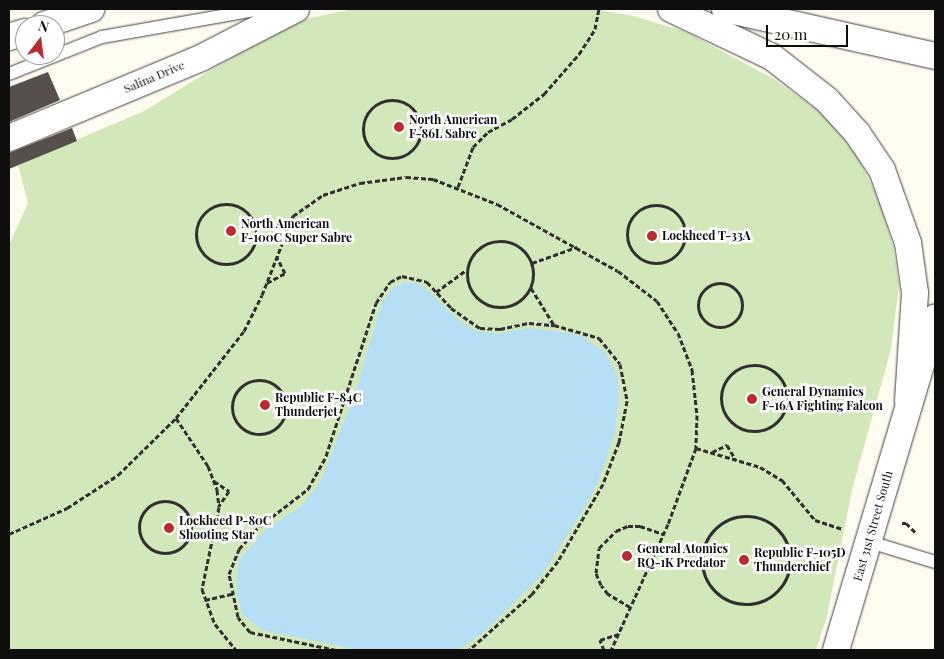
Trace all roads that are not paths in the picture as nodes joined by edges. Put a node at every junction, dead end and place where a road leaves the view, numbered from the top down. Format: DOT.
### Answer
graph roads {
  1 [pos="91,9"];
  2 [pos="261,9"];
  3 [pos="296,9"];
  4 [pos="671,9"];
  5 [pos="725,9"];
  6 [pos="65,18"];
  7 [pos="935,56"];
  8 [pos="9,74"];
  9 [pos="9,138"];
  10 [pos="935,317"];
  11 [pos="935,346"];
  12 [pos="908,401"];
  13 [pos="872,534"];
  14 [pos="935,562"];
  15 [pos="836,650"];
  1 -- 6 [label="street"];
  2 -- 8 [label="lane"];
  3 -- 9 [label="street, Salina Drive"];
  4 -- 12 [label="street, East 31st Street South"];
  5 -- 7 [label="street"];
  10 -- 12 [label="street, East 31st Street South"];
  11 -- 12 [label="street"];
  12 -- 13 [label="street, East 31st Street South"];
  13 -- 14 [label="lane"];
  13 -- 15 [label="street, East 31st Street South"];
}
